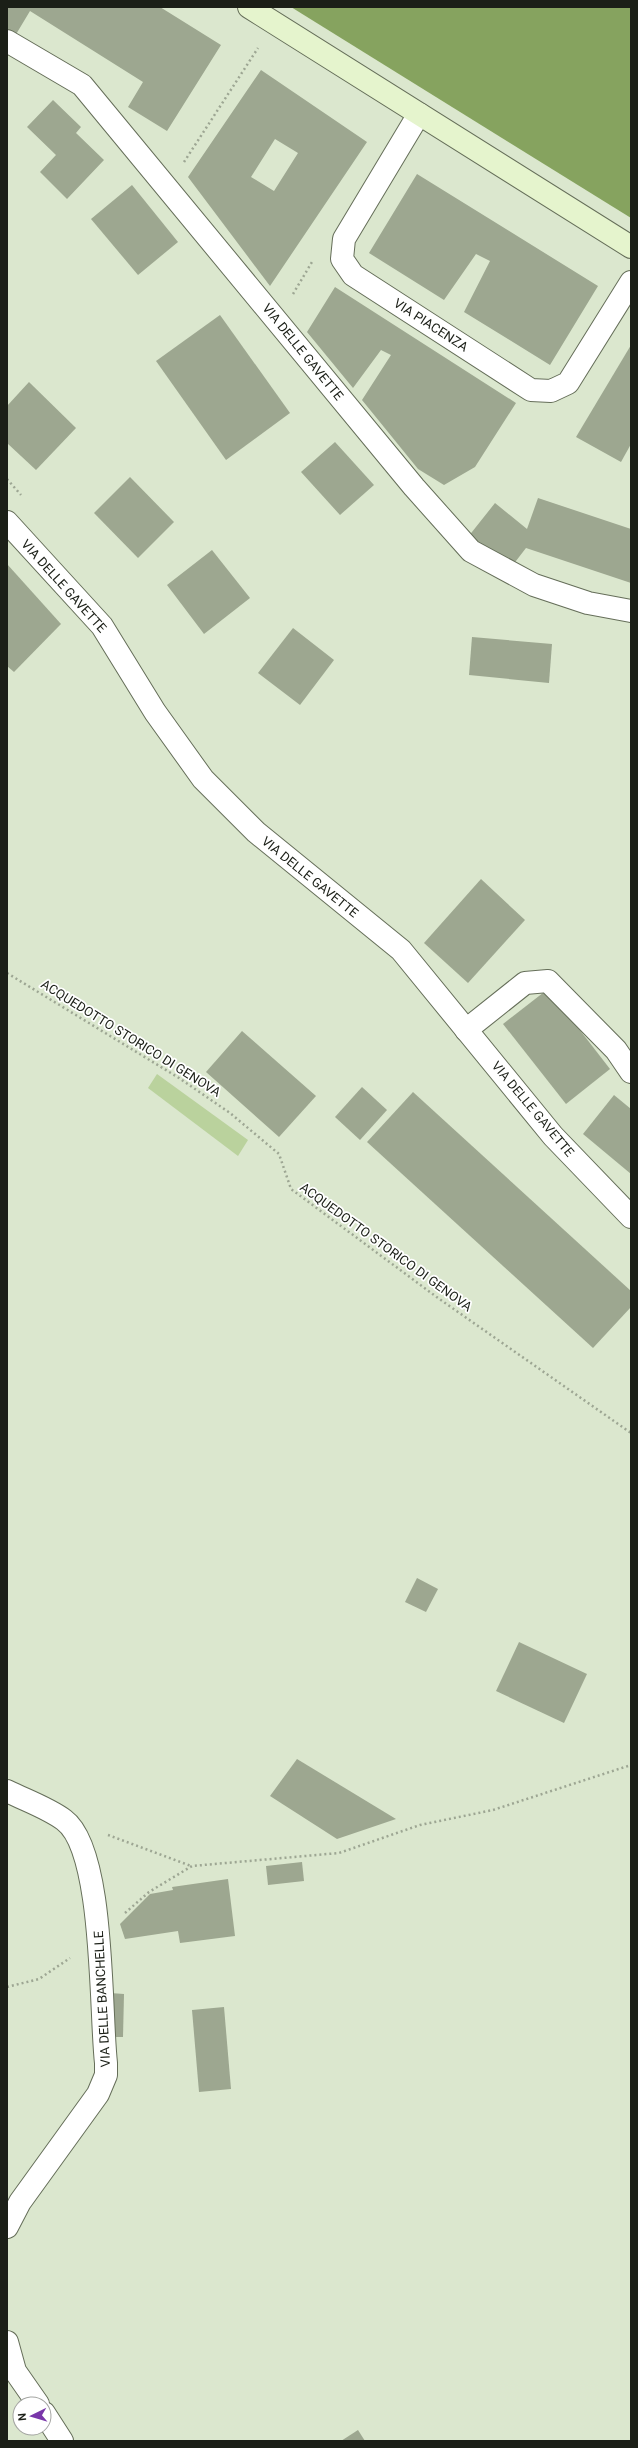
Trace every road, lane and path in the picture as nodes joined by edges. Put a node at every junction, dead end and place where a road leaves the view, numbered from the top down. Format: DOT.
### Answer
graph roads {
  1 [pos="248,7"];
  2 [pos="274,23"];
  3 [pos="7,41"];
  4 [pos="418,114"];
  5 [pos="167,188"];
  6 [pos="631,247"];
  7 [pos="631,282"];
  8 [pos="7,522"];
  9 [pos="631,611"];
  10 [pos="7,973"];
  11 [pos="466,1030"];
  12 [pos="624,1047"];
  13 [pos="631,1072"];
  14 [pos="631,1217"];
  15 [pos="631,1433"];
  16 [pos="631,1765"];
  17 [pos="7,1792"];
  18 [pos="107,1834"];
  19 [pos="192,1866"];
  20 [pos="100,1937"];
  21 [pos="70,1958"];
  22 [pos="7,1987"];
  23 [pos="7,2227"];
  24 [pos="7,2342"];
  25 [pos="32,2396"];
  26 [pos="52,2425"];
  27 [pos="62,2441"];
  1 -- 2 [label="main road"];
  2 -- 4 [label="main road"];
  2 -- 5 [label="path"];
  3 -- 5 [label="street, VIA DELLE GAVETTE"];
  4 -- 6 [label="main road"];
  4 -- 7 [label="street, VIA PIACENZA"];
  5 -- 9 [label="street, VIA DELLE GAVETTE"];
  8 -- 11 [label="street, VIA DELLE GAVETTE"];
  10 -- 15 [label="path, ACQUEDOTTO STORICO DI GENOVA"];
  11 -- 12 [label="street"];
  11 -- 14 [label="street, VIA DELLE GAVETTE"];
  12 -- 13 [label="street"];
  16 -- 19 [label="path"];
  17 -- 20 [label="street, VIA DELLE BANCHELLE"];
  18 -- 19 [label="path"];
  19 -- 20 [label="path"];
  20 -- 23 [label="street, VIA DELLE BANCHELLE"];
  21 -- 22 [label="path"];
  24 -- 25 [label="street"];
  26 -- 27 [label="street"];
}
